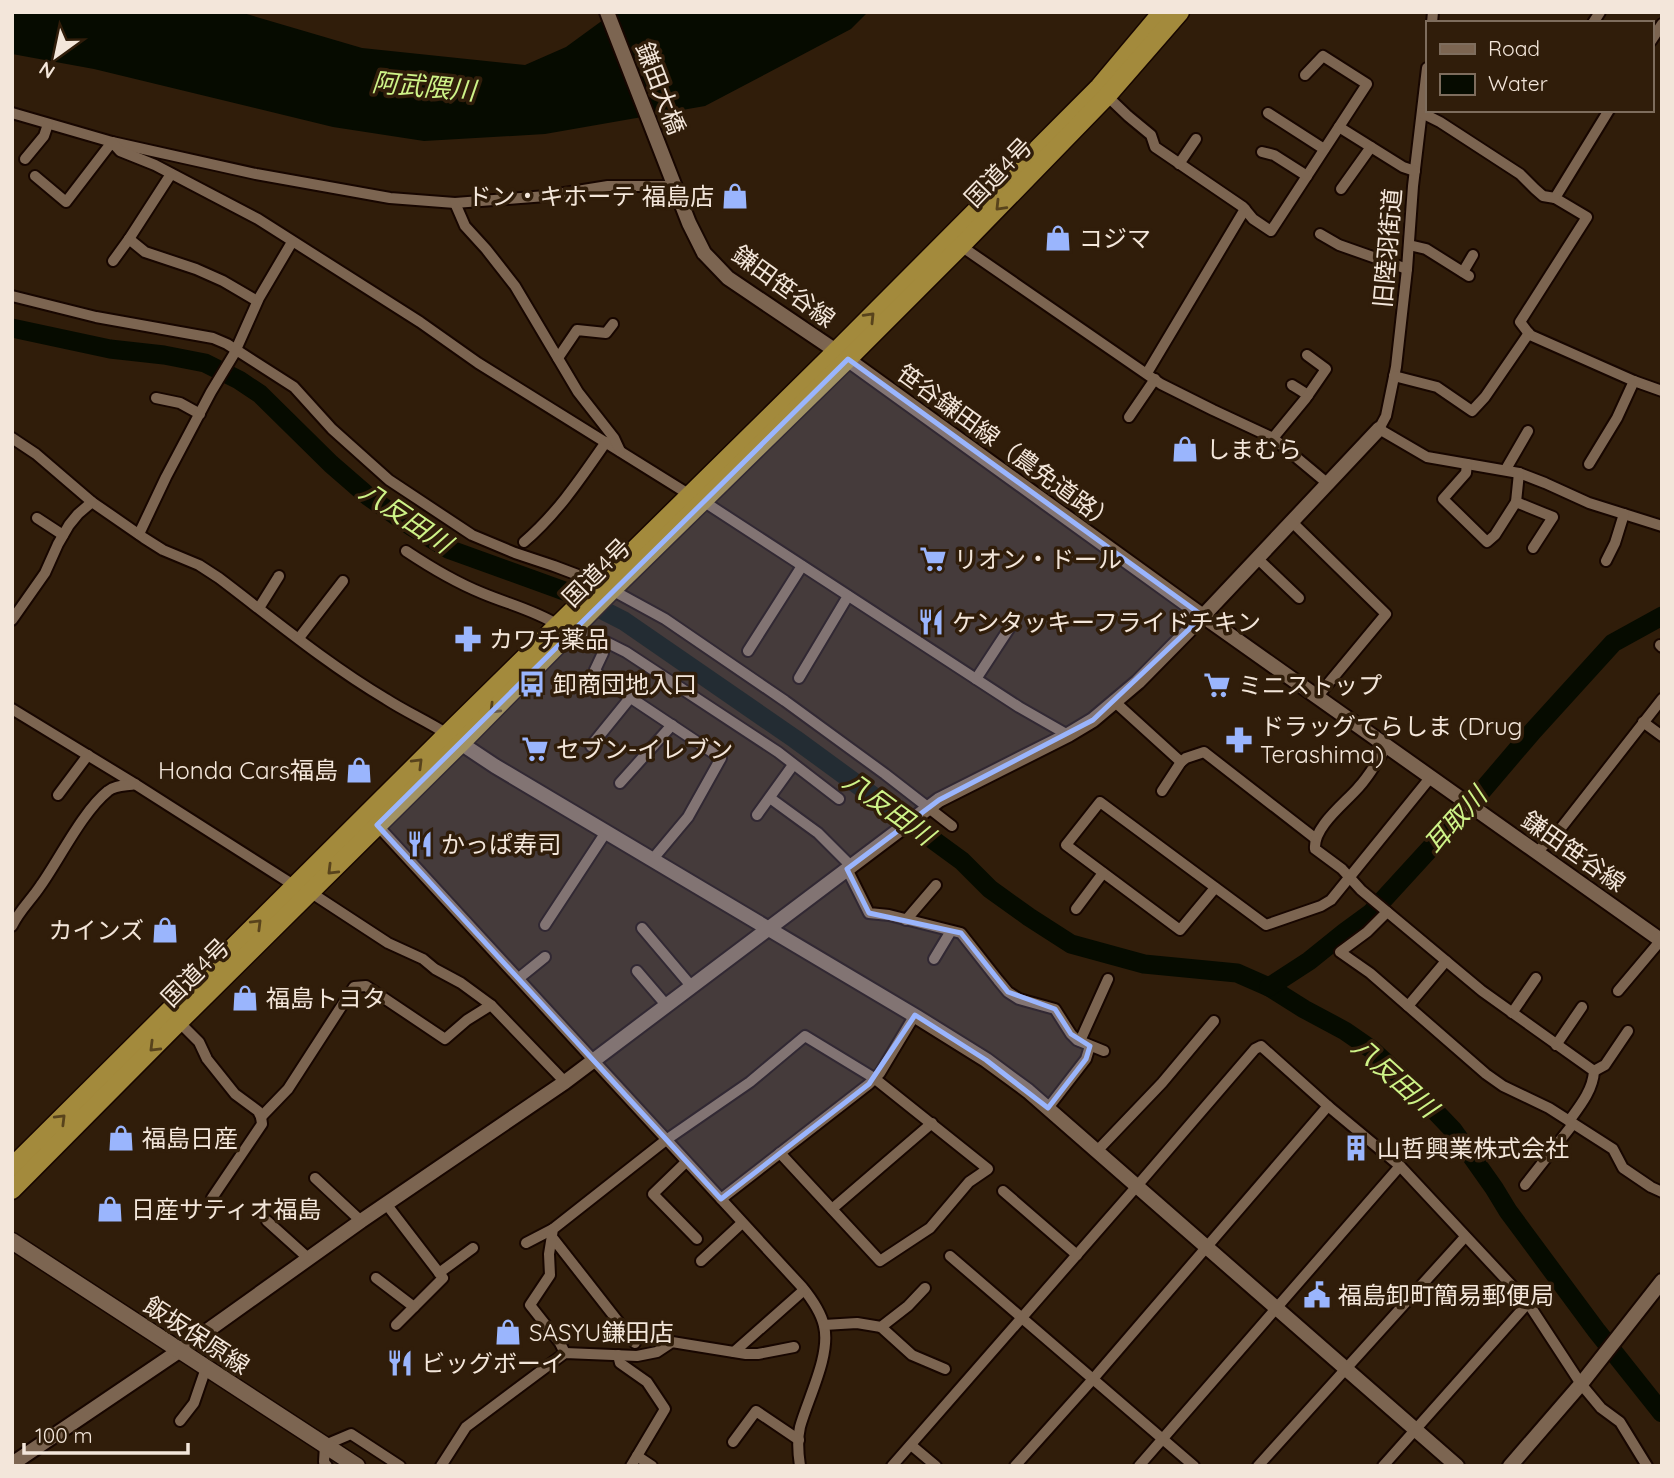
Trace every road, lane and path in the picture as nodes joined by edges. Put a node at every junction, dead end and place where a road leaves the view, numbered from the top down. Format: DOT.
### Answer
graph roads {
  1 [pos="607,12"];
  2 [pos="1162,12"];
  3 [pos="1180,12"];
  4 [pos="1305,75"];
  5 [pos="1426,77"];
  6 [pos="1107,96"];
  7 [pos="1608,112"];
  8 [pos="12,113"];
  9 [pos="1268,113"];
  10 [pos="1422,114"];
  11 [pos="48,124"];
  12 [pos="1339,127"];
  13 [pos="1196,139"];
  14 [pos="111,142"];
  15 [pos="1371,147"];
  16 [pos="1324,149"];
  17 [pos="1262,152"];
  18 [pos="25,159"];
  19 [pos="1179,164"];
  20 [pos="1415,171"];
  21 [pos="171,174"];
  22 [pos="35,176"];
  23 [pos="1307,176"];
  24 [pos="673,183"];
  25 [pos="1341,189"];
  26 [pos="1555,198"];
  27 [pos="455,203"];
  28 [pos="1245,209"];
  29 [pos="1320,234"];
  30 [pos="130,239"];
  31 [pos="292,242"];
  32 [pos="1409,245"];
  33 [pos="961,246"];
  34 [pos="1474,255"];
  35 [pos="113,261"];
  36 [pos="1407,269"];
  37 [pos="12,296"];
  38 [pos="257,301"];
  39 [pos="613,324"];
  40 [pos="1529,333"];
  41 [pos="235,352"];
  42 [pos="842,355"];
  43 [pos="1307,355"];
  44 [pos="558,358"];
  45 [pos="1151,376"];
  46 [pos="1394,376"];
  47 [pos="1634,381"];
  48 [pos="1292,385"];
  49 [pos="1662,391"];
  50 [pos="1308,395"];
  51 [pos="156,398"];
  52 [pos="200,414"];
  53 [pos="1129,417"];
  54 [pos="1379,429"];
  55 [pos="1528,431"];
  56 [pos="12,438"];
  57 [pos="1273,438"];
  58 [pos="606,442"];
  59 [pos="620,451"];
  60 [pos="1467,464"];
  61 [pos="1589,464"];
  62 [pos="1506,469"];
  63 [pos="1519,473"];
  64 [pos="1327,483"];
  65 [pos="697,498"];
  66 [pos="92,502"];
  67 [pos="1516,502"];
  68 [pos="1624,514"];
  69 [pos="37,518"];
  70 [pos="1291,521"];
  71 [pos="1662,526"];
  72 [pos="139,534"];
  73 [pos="63,536"];
  74 [pos="524,542"];
  75 [pos="1533,548"];
  76 [pos="406,551"];
  77 [pos="1256,558"];
  78 [pos="1606,561"];
  79 [pos="802,566"];
  80 [pos="279,576"];
  81 [pos="343,581"];
  82 [pos="603,589"];
  83 [pos="848,597"];
  84 [pos="1299,598"];
  85 [pos="260,608"];
  86 [pos="1203,617"];
  87 [pos="12,620"];
  88 [pos="1014,621"];
  89 [pos="568,625"];
  90 [pos="592,637"];
  91 [pos="299,638"];
  92 [pos="748,651"];
  93 [pos="799,678"];
  94 [pos="976,679"];
  95 [pos="1317,697"];
  96 [pos="630,698"];
  97 [pos="1662,699"];
  98 [pos="1115,702"];
  99 [pos="12,709"];
  100 [pos="1643,722"];
  101 [pos="672,725"];
  102 [pos="1068,734"];
  103 [pos="1662,736"];
  104 [pos="454,738"];
  105 [pos="592,746"];
  106 [pos="1386,747"];
  107 [pos="88,755"];
  108 [pos="1181,762"];
  109 [pos="793,765"];
  110 [pos="1430,778"];
  111 [pos="620,783"];
  112 [pos="135,784"];
  113 [pos="1163,791"];
  114 [pos="58,795"];
  115 [pos="770,798"];
  116 [pos="839,799"];
  117 [pos="1459,799"];
  118 [pos="927,809"];
  119 [pos="757,815"];
  120 [pos="377,825"];
  121 [pos="953,826"];
  122 [pos="606,832"];
  123 [pos="1316,839"];
  124 [pos="1537,852"];
  125 [pos="652,860"];
  126 [pos="849,867"];
  127 [pos="1103,873"];
  128 [pos="1351,878"];
  129 [pos="936,885"];
  130 [pos="1215,888"];
  131 [pos="302,889"];
  132 [pos="1076,909"];
  133 [pos="1385,911"];
  134 [pos="906,920"];
  135 [pos="545,925"];
  136 [pos="12,926"];
  137 [pos="642,928"];
  138 [pos="768,929"];
  139 [pos="951,930"];
  140 [pos="1661,941"];
  141 [pos="545,957"];
  142 [pos="934,959"];
  143 [pos="1446,961"];
  144 [pos="638,971"];
  145 [pos="519,978"];
  146 [pos="1536,978"];
  147 [pos="1108,979"];
  148 [pos="692,988"];
  149 [pos="1618,991"];
  150 [pos="491,1005"];
  151 [pos="667,1006"];
  152 [pos="1408,1006"];
  153 [pos="1582,1007"];
  154 [pos="1512,1013"];
  155 [pos="915,1016"];
  156 [pos="1214,1021"];
  157 [pos="178,1022"];
  158 [pos="1628,1031"];
  159 [pos="1085,1043"];
  160 [pos="1556,1045"];
  161 [pos="1104,1052"];
  162 [pos="594,1061"];
  163 [pos="1594,1071"];
  164 [pos="874,1078"];
  165 [pos="565,1082"];
  166 [pos="1328,1106"];
  167 [pos="1048,1108"];
  168 [pos="261,1116"];
  169 [pos="1571,1122"];
  170 [pos="932,1123"];
  171 [pos="666,1140"];
  172 [pos="1097,1152"];
  173 [pos="780,1153"];
  174 [pos="687,1162"];
  175 [pos="1400,1166"];
  176 [pos="12,1167"];
  177 [pos="315,1178"];
  178 [pos="1525,1185"];
  179 [pos="1137,1186"];
  180 [pos="12,1190"];
  181 [pos="1003,1191"];
  182 [pos="1662,1192"];
  183 [pos="212,1198"];
  184 [pos="721,1199"];
  185 [pos="387,1205"];
  186 [pos="832,1209"];
  187 [pos="267,1221"];
  188 [pos="361,1221"];
  189 [pos="743,1223"];
  190 [pos="552,1233"];
  191 [pos="1465,1237"];
  192 [pos="697,1240"];
  193 [pos="12,1241"];
  194 [pos="526,1243"];
  195 [pos="1206,1246"];
  196 [pos="473,1248"];
  197 [pos="1077,1255"];
  198 [pos="950,1256"];
  199 [pos="308,1258"];
  200 [pos="701,1261"];
  201 [pos="439,1273"];
  202 [pos="376,1278"];
  203 [pos="1660,1287"];
  204 [pos="925,1288"];
  205 [pos="804,1290"];
  206 [pos="1528,1303"];
  207 [pos="414,1307"];
  208 [pos="1276,1307"];
  209 [pos="1021,1318"];
  210 [pos="396,1325"];
  211 [pos="824,1325"];
  212 [pos="881,1327"];
  213 [pos="635,1343"];
  214 [pos="794,1347"];
  215 [pos="178,1351"];
  216 [pos="734,1352"];
  217 [pos="565,1353"];
  218 [pos="618,1355"];
  219 [pos="206,1368"];
  220 [pos="944,1369"];
  221 [pos="1346,1370"];
  222 [pos="1093,1379"];
  223 [pos="1581,1384"];
  224 [pos="180,1421"];
  225 [pos="1415,1429"];
  226 [pos="1163,1439"];
  227 [pos="799,1440"];
  228 [pos="733,1442"];
  229 [pos="325,1445"];
  230 [pos="911,1445"];
  231 [pos="634,1461"];
  232 [pos="12,1464"];
  233 [pos="1644,1464"];
  234 [pos="327,1466"];
  235 [pos="357,1466"];
  236 [pos="400,1466"];
  237 [pos="441,1466"];
  238 [pos="652,1466"];
  239 [pos="800,1466"];
  240 [pos="891,1466"];
  241 [pos="936,1466"];
  242 [pos="1015,1466"];
  243 [pos="1139,1466"];
  244 [pos="1194,1466"];
  245 [pos="1258,1466"];
  246 [pos="1383,1466"];
  247 [pos="1457,1466"];
  248 [pos="1510,1466"];
  1 -- 24 [label="street, 鎌田大橋"];
  42 -- 2 [label="highway, 国道4号, one-way"];
  3 -- 6 [label="highway, 国道4号"];
  4 -- 12 [label="street"];
  5 -- 10 [label="street, 旧陸羽街道"];
  6 -- 19 [label="street"];
  6 -- 33 [label="highway, 国道4号, one-way"];
  7 -- 26 [label="street"];
  8 -- 11 [label="street"];
  9 -- 16 [label="street"];
  10 -- 20 [label="street, 旧陸羽街道"];
  10 -- 26 [label="street"];
  11 -- 14 [label="street"];
  11 -- 18 [label="street"];
  12 -- 15 [label="street"];
  12 -- 16 [label="street"];
  13 -- 19 [label="street"];
  14 -- 21 [label="street"];
  14 -- 22 [label="street"];
  14 -- 27 [label="street"];
  15 -- 20 [label="street"];
  15 -- 25 [label="street"];
  16 -- 23 [label="street"];
  17 -- 23 [label="street"];
  19 -- 28 [label="street"];
  20 -- 32 [label="street, 旧陸羽街道"];
  21 -- 30 [label="street"];
  21 -- 31 [label="street"];
  23 -- 28 [label="street"];
  24 -- 27 [label="street"];
  24 -- 42 [label="street, 鎌田笹谷線"];
  26 -- 40 [label="street"];
  27 -- 44 [label="street"];
  28 -- 45 [label="street"];
  29 -- 36 [label="street"];
  30 -- 35 [label="street"];
  30 -- 38 [label="street"];
  31 -- 38 [label="street"];
  31 -- 58 [label="street"];
  32 -- 34 [label="street"];
  32 -- 36 [label="street, 旧陸羽街道"];
  33 -- 42 [label="highway, 国道4号"];
  33 -- 45 [label="street"];
  36 -- 46 [label="street, 旧陸羽街道"];
  37 -- 41 [label="street"];
  38 -- 41 [label="street"];
  39 -- 44 [label="street"];
  40 -- 46 [label="street"];
  40 -- 47 [label="street"];
  41 -- 52 [label="street"];
  41 -- 82 [label="street"];
  42 -- 65 [label="highway, 国道4号"];
  42 -- 86 [label="street, 笹谷鎌田線（農免道路）"];
  43 -- 50 [label="street"];
  44 -- 59 [label="street"];
  45 -- 53 [label="street"];
  45 -- 57 [label="street"];
  46 -- 54 [label="street, 旧陸羽街道"];
  47 -- 49 [label="street"];
  47 -- 61 [label="street"];
  48 -- 50 [label="street"];
  50 -- 57 [label="street"];
  51 -- 52 [label="street"];
  52 -- 72 [label="street"];
  54 -- 60 [label="street"];
  54 -- 64 [label="street"];
  55 -- 62 [label="street"];
  56 -- 66 [label="street"];
  57 -- 64 [label="street"];
  58 -- 59 [label="street"];
  58 -- 74 [label="street"];
  59 -- 65 [label="street"];
  60 -- 62 [label="street"];
  60 -- 67 [label="street"];
  62 -- 63 [label="street"];
  63 -- 67 [label="street"];
  63 -- 68 [label="street"];
  64 -- 70 [label="street"];
  65 -- 79 [label="street"];
  65 -- 82 [label="highway, 国道4号"];
  66 -- 72 [label="street"];
  66 -- 73 [label="street"];
  67 -- 75 [label="street"];
  68 -- 71 [label="street"];
  68 -- 78 [label="street"];
  69 -- 73 [label="street"];
  70 -- 77 [label="street"];
  70 -- 95 [label="street"];
  72 -- 85 [label="street"];
  73 -- 87 [label="street"];
  76 -- 89 [label="street"];
  77 -- 84 [label="street"];
  77 -- 86 [label="street"];
  79 -- 83 [label="street"];
  79 -- 92 [label="street"];
  80 -- 85 [label="street"];
  81 -- 91 [label="street"];
  82 -- 89 [label="highway, 国道4号"];
  82 -- 118 [label="street"];
  83 -- 93 [label="street"];
  83 -- 94 [label="street"];
  85 -- 91 [label="street"];
  86 -- 95 [label="street, 笹谷鎌田線（農免道路）"];
  86 -- 98 [label="street"];
  88 -- 94 [label="street"];
  89 -- 90 [label="street"];
  89 -- 104 [label="highway, 国道4号"];
  90 -- 96 [label="street"];
  90 -- 109 [label="street"];
  91 -- 104 [label="street"];
  94 -- 102 [label="street"];
  95 -- 106 [label="street, 笹谷鎌田線（農免道路）"];
  96 -- 101 [label="street"];
  96 -- 105 [label="street"];
  97 -- 100 [label="street"];
  98 -- 102 [label="street"];
  98 -- 108 [label="street"];
  99 -- 107 [label="street"];
  100 -- 103 [label="street"];
  100 -- 124 [label="street"];
  101 -- 111 [label="street"];
  101 -- 125 [label="street"];
  102 -- 118 [label="street"];
  104 -- 120 [label="highway, 国道4号"];
  104 -- 122 [label="street"];
  131 -- 104 [label="highway, 国道4号, one-way"];
  106 -- 110 [label="street, 笹谷鎌田線（農免道路）"];
  106 -- 123 [label="street"];
  107 -- 112 [label="street"];
  107 -- 114 [label="street"];
  108 -- 113 [label="street"];
  108 -- 123 [label="street"];
  109 -- 115 [label="street"];
  109 -- 116 [label="street"];
  110 -- 117 [label="street, 笹谷鎌田線（農免道路）"];
  110 -- 128 [label="street"];
  112 -- 131 [label="street"];
  112 -- 136 [label="street"];
  115 -- 119 [label="street"];
  115 -- 126 [label="street"];
  117 -- 124 [label="street, 鎌田笹谷線"];
  118 -- 121 [label="street"];
  118 -- 126 [label="street"];
  120 -- 131 [label="highway, 国道4号, one-way"];
  120 -- 145 [label="street"];
  122 -- 125 [label="street"];
  122 -- 135 [label="street"];
  123 -- 128 [label="street"];
  124 -- 140 [label="street, 鎌田笹谷線"];
  125 -- 138 [label="street"];
  126 -- 134 [label="street"];
  126 -- 138 [label="street"];
  127 -- 130 [label="street"];
  127 -- 130 [label="street"];
  127 -- 132 [label="street"];
  128 -- 130 [label="street"];
  128 -- 133 [label="street"];
  129 -- 134 [label="street"];
  131 -- 150 [label="street"];
  131 -- 157 [label="highway, 国道4号"];
  176 -- 131 [label="highway, 国道4号, one-way"];
  133 -- 143 [label="street"];
  133 -- 152 [label="street"];
  134 -- 139 [label="street"];
  137 -- 148 [label="street"];
  138 -- 148 [label="street"];
  138 -- 155 [label="street"];
  139 -- 142 [label="street"];
  139 -- 159 [label="street"];
  140 -- 149 [label="street"];
  141 -- 145 [label="street"];
  143 -- 152 [label="street"];
  143 -- 154 [label="street"];
  144 -- 151 [label="street"];
  145 -- 162 [label="street"];
  146 -- 154 [label="street"];
  147 -- 159 [label="street"];
  148 -- 151 [label="street"];
  150 -- 165 [label="street"];
  150 -- 168 [label="street"];
  151 -- 162 [label="street"];
  152 -- 169 [label="street"];
  153 -- 160 [label="street"];
  154 -- 160 [label="street"];
  155 -- 164 [label="street"];
  155 -- 167 [label="street"];
  156 -- 172 [label="street"];
  157 -- 168 [label="street"];
  157 -- 180 [label="highway, 国道4号, one-way"];
  158 -- 163 [label="street"];
  159 -- 161 [label="street"];
  159 -- 167 [label="street"];
  160 -- 163 [label="street"];
  162 -- 165 [label="street"];
  162 -- 171 [label="street"];
  163 -- 169 [label="street"];
  164 -- 170 [label="street"];
  164 -- 171 [label="street"];
  164 -- 173 [label="street"];
  165 -- 185 [label="street"];
  166 -- 175 [label="street"];
  166 -- 179 [label="street"];
  166 -- 195 [label="street"];
  167 -- 172 [label="street"];
  168 -- 183 [label="street"];
  169 -- 178 [label="street"];
  169 -- 182 [label="street"];
  170 -- 186 [label="street"];
  170 -- 186 [label="street"];
  171 -- 174 [label="street"];
  171 -- 190 [label="street"];
  172 -- 179 [label="street"];
  173 -- 184 [label="street"];
  173 -- 186 [label="street"];
  174 -- 184 [label="street"];
  174 -- 192 [label="street"];
  175 -- 191 [label="street"];
  175 -- 208 [label="street"];
  177 -- 188 [label="street"];
  179 -- 195 [label="street"];
  179 -- 197 [label="street"];
  181 -- 197 [label="street"];
  184 -- 189 [label="street"];
  185 -- 188 [label="street"];
  185 -- 201 [label="street"];
  187 -- 199 [label="street"];
  188 -- 199 [label="street"];
  189 -- 200 [label="street"];
  189 -- 205 [label="street"];
  190 -- 194 [label="street"];
  190 -- 213 [label="street"];
  190 -- 217 [label="street"];
  191 -- 206 [label="street"];
  191 -- 221 [label="street"];
  193 -- 215 [label="main road, 飯坂保原線"];
  195 -- 208 [label="street"];
  195 -- 222 [label="street"];
  196 -- 201 [label="street"];
  197 -- 209 [label="street"];
  198 -- 209 [label="street"];
  199 -- 215 [label="street"];
  201 -- 207 [label="street"];
  202 -- 207 [label="street"];
  203 -- 223 [label="street"];
  204 -- 212 [label="street"];
  205 -- 211 [label="street"];
  205 -- 216 [label="street"];
  206 -- 223 [label="street"];
  206 -- 225 [label="street"];
  207 -- 210 [label="street"];
  208 -- 221 [label="street"];
  208 -- 226 [label="street"];
  209 -- 222 [label="street"];
  209 -- 230 [label="street"];
  211 -- 212 [label="street"];
  211 -- 227 [label="street"];
  212 -- 220 [label="street"];
  214 -- 216 [label="street"];
  215 -- 219 [label="main road, 飯坂保原線"];
  215 -- 232 [label="street"];
  216 -- 218 [label="street"];
  217 -- 218 [label="street"];
  217 -- 237 [label="street"];
  218 -- 231 [label="street"];
  219 -- 224 [label="street"];
  219 -- 229 [label="main road, 飯坂保原線"];
  221 -- 225 [label="street"];
  221 -- 245 [label="street"];
  222 -- 226 [label="street"];
  222 -- 242 [label="street"];
  223 -- 233 [label="street"];
  223 -- 248 [label="street"];
  225 -- 246 [label="street"];
  225 -- 247 [label="street"];
  226 -- 243 [label="street"];
  226 -- 244 [label="street"];
  227 -- 228 [label="street"];
  227 -- 239 [label="street"];
  229 -- 234 [label="street"];
  229 -- 235 [label="main road, 飯坂保原線"];
  229 -- 236 [label="street"];
  230 -- 240 [label="street"];
  230 -- 241 [label="street"];
  231 -- 238 [label="street"];
}
